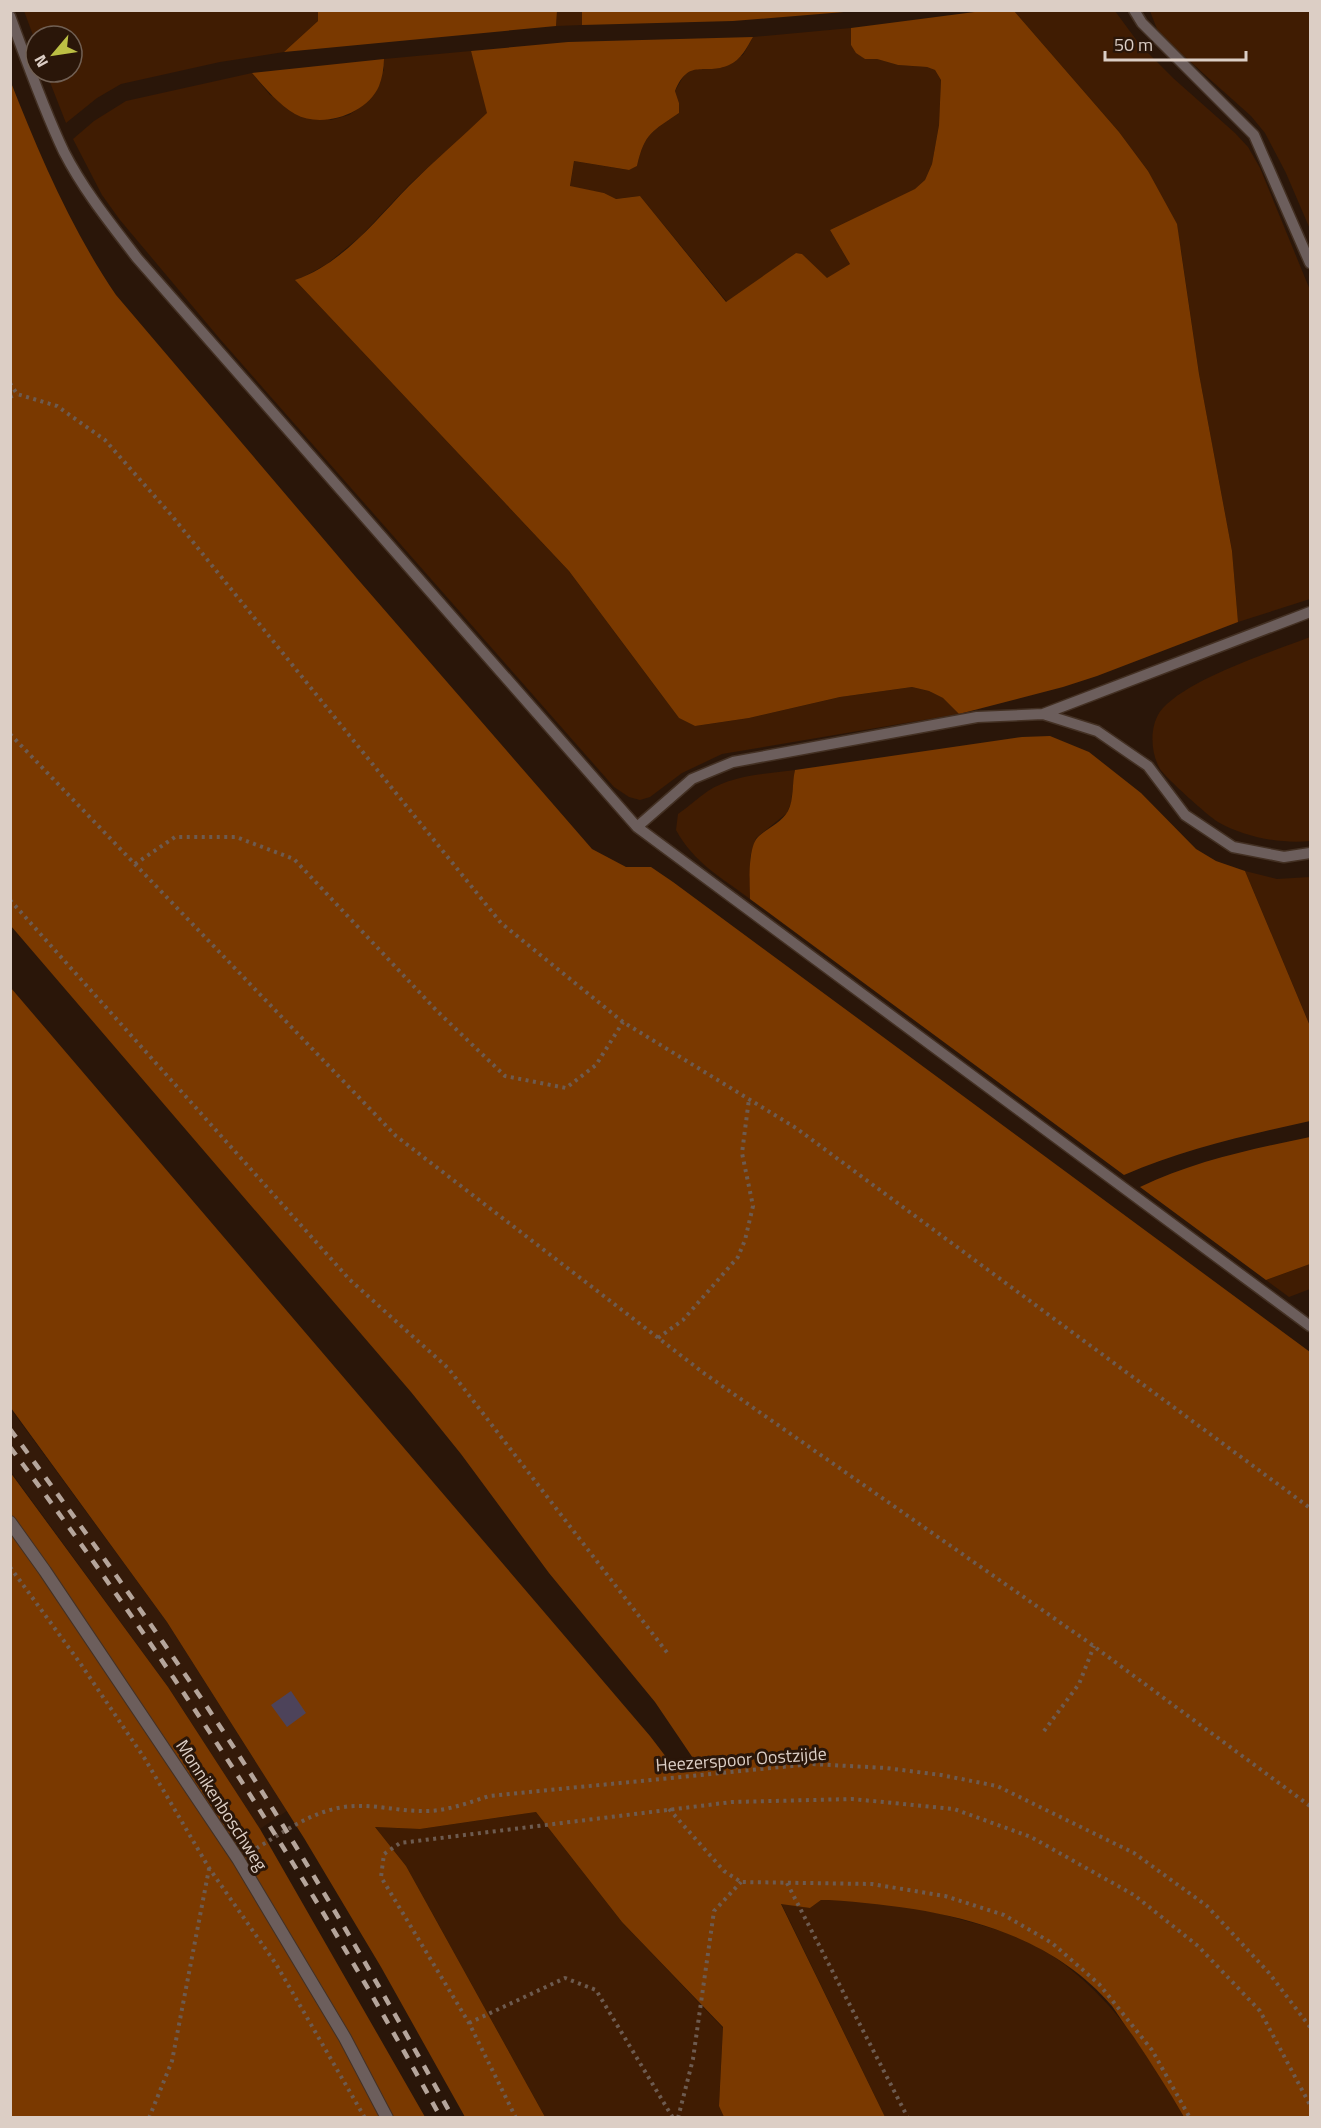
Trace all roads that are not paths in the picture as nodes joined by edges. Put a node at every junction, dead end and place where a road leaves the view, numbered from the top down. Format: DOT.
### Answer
graph roads {
  1 [pos="1134,10"];
  2 [pos="10,16"];
  3 [pos="1311,263"];
  4 [pos="1311,612"];
  5 [pos="1043,714"];
  6 [pos="637,827"];
  7 [pos="1311,853"];
  8 [pos="1311,1326"];
  9 [pos="10,1522"];
  10 [pos="387,2118"];
  1 -- 3 [label="lane"];
  2 -- 6 [label="lane"];
  4 -- 5 [label="lane"];
  5 -- 6 [label="lane"];
  5 -- 7 [label="lane"];
  6 -- 8 [label="lane"];
  9 -- 10 [label="street, Monnikenboschweg"];
}
